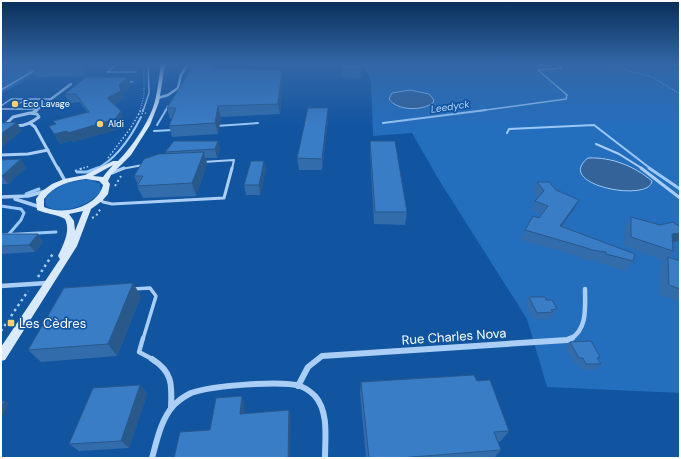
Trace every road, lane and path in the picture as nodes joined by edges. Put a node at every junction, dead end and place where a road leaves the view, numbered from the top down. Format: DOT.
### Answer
graph roads {
  1 [pos="69,85"];
  2 [pos="143,85"];
  3 [pos="160,85"];
  4 [pos="179,85"];
  5 [pos="666,85"];
  6 [pos="680,94"];
  7 [pos="158,98"];
  8 [pos="26,99"];
  9 [pos="50,99"];
  10 [pos="1,108"];
  11 [pos="12,109"];
  12 [pos="37,109"];
  13 [pos="31,113"];
  14 [pos="138,114"];
  15 [pos="30,123"];
  16 [pos="596,144"];
  17 [pos="133,148"];
  18 [pos="48,150"];
  19 [pos="1,155"];
  20 [pos="195,162"];
  21 [pos="149,164"];
  22 [pos="86,177"];
  23 [pos="106,178"];
  24 [pos="65,181"];
  25 [pos="50,189"];
  26 [pos="3,197"];
  27 [pos="100,198"];
  28 [pos="680,198"];
  29 [pos="90,205"];
  30 [pos="40,207"];
  31 [pos="60,213"];
  32 [pos="47,283"];
  33 [pos="1,286"];
  34 [pos="128,289"];
  35 [pos="585,289"];
  36 [pos="1,356"];
  37 [pos="152,359"];
  38 [pos="298,386"];
  39 [pos="170,408"];
  40 [pos="152,458"];
  41 [pos="325,458"];
  1 -- 9 [label="street"];
  2 -- 14 [label="path"];
  3 -- 7 [label="street"];
  4 -- 7 [label="street"];
  5 -- 6 [label="path"];
  7 -- 17 [label="street"];
  8 -- 9 [label="lane"];
  8 -- 10 [label="lane"];
  8 -- 11 [label="lane"];
  9 -- 12 [label="street"];
  10 -- 11 [label="lane"];
  11 -- 12 [label="lane"];
  12 -- 13 [label="street"];
  13 -- 15 [label="street"];
  13 -- 15 [label="street"];
  15 -- 18 [label="street"];
  16 -- 28 [label="lane"];
  17 -- 22 [label="street"];
  17 -- 23 [label="street"];
  18 -- 19 [label="street"];
  18 -- 24 [label="street"];
  20 -- 27 [label="lane"];
  21 -- 23 [label="lane"];
  22 -- 23 [label="street"];
  22 -- 24 [label="street"];
  23 -- 27 [label="street"];
  24 -- 25 [label="street"];
  25 -- 26 [label="street"];
  25 -- 30 [label="street"];
  26 -- 30 [label="street"];
  27 -- 29 [label="street"];
  29 -- 31 [label="street"];
  29 -- 32 [label="street"];
  30 -- 31 [label="street"];
  31 -- 32 [label="street"];
  32 -- 33 [label="street"];
  32 -- 36 [label="street"];
  34 -- 37 [label="lane"];
  35 -- 38 [label="street, Rue Charles Nova"];
  37 -- 39 [label="street"];
  38 -- 39 [label="street"];
  38 -- 41 [label="street"];
  39 -- 40 [label="street"];
}
